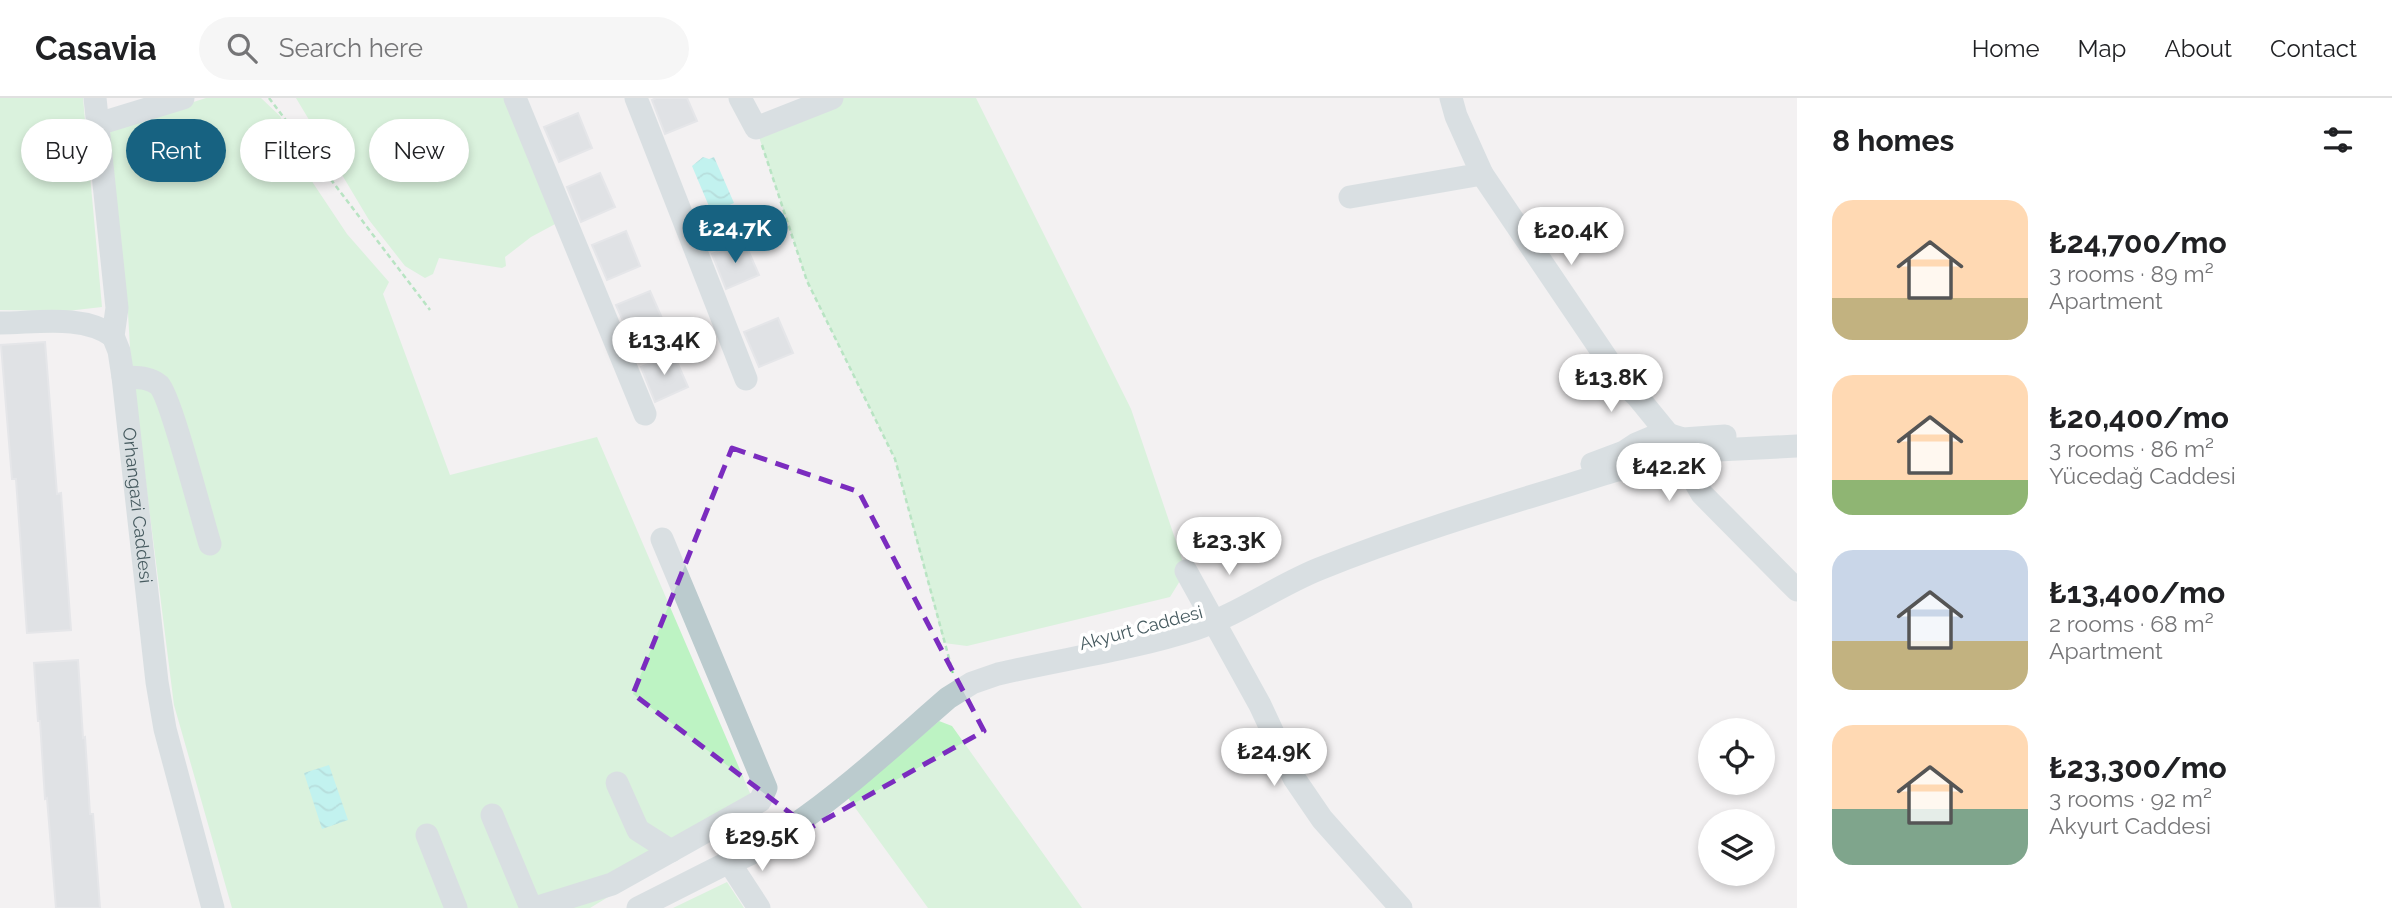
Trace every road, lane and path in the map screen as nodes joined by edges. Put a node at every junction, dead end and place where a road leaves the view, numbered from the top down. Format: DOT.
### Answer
graph roads {
  1 [pos="95,98"];
  2 [pos="183,98"];
  3 [pos="269,98"];
  4 [pos="515,98"];
  5 [pos="636,98"];
  6 [pos="740,98"];
  7 [pos="832,98"];
  8 [pos="1451,98"];
  9 [pos="97,119"];
  10 [pos="112,120"];
  11 [pos="756,128"];
  12 [pos="1482,174"];
  13 [pos="104,182"];
  14 [pos="1350,197"];
  15 [pos="430,310"];
  16 [pos="0,323"];
  17 [pos="113,336"];
  18 [pos="123,377"];
  19 [pos="746,379"];
  20 [pos="1624,384"];
  21 [pos="645,414"];
  22 [pos="1797,433"];
  23 [pos="1636,444"];
  24 [pos="1679,444"];
  25 [pos="1797,446"];
  26 [pos="1648,469"];
  27 [pos="1702,494"];
  28 [pos="662,539"];
  29 [pos="210,544"];
  30 [pos="1186,570"];
  31 [pos="1797,590"];
  32 [pos="1211,616"];
  33 [pos="955,681"];
  34 [pos="617,783"];
  35 [pos="492,815"];
  36 [pos="638,830"];
  37 [pos="427,835"];
  38 [pos="671,851"];
  39 [pos="729,862"];
  40 [pos="636,871"];
  41 [pos="213,908"];
  42 [pos="456,908"];
  43 [pos="533,908"];
  44 [pos="638,908"];
  45 [pos="759,908"];
  46 [pos="1401,908"];
  1 -- 9 [label="street, Orhangazi Caddesi"];
  2 -- 10 [label="street"];
  3 -- 15 [label="path"];
  4 -- 21 [label="street"];
  5 -- 19 [label="street"];
  6 -- 11 [label="street"];
  7 -- 11 [label="street"];
  8 -- 12 [label="street"];
  11 -- 33 [label="path"];
  12 -- 14 [label="street"];
  12 -- 20 [label="street"];
  13 -- 17 [label="street, Orhangazi Caddesi"];
  16 -- 17 [label="street"];
  17 -- 18 [label="street, Orhangazi Caddesi"];
  18 -- 29 [label="street"];
  18 -- 41 [label="street, Orhangazi Caddesi"];
  20 -- 23 [label="street"];
  20 -- 24 [label="street"];
  22 -- 24 [label="street, Akyurt Caddesi"];
  23 -- 24 [label="street, Akyurt Caddesi"];
  23 -- 26 [label="street"];
  23 -- 32 [label="street, Akyurt Caddesi"];
  24 -- 25 [label="street, Akyurt Caddesi"];
  24 -- 26 [label="street, Akyurt Caddesi"];
  24 -- 27 [label="street"];
  26 -- 27 [label="street"];
  26 -- 32 [label="street, Akyurt Caddesi"];
  27 -- 31 [label="street"];
  28 -- 38 [label="street"];
  30 -- 32 [label="street"];
  32 -- 33 [label="street, Akyurt Caddesi"];
  32 -- 39 [label="street, Akyurt Caddesi"];
  32 -- 46 [label="street"];
  33 -- 39 [label="street, Akyurt Caddesi"];
  34 -- 36 [label="street"];
  35 -- 43 [label="street"];
  36 -- 38 [label="street"];
  36 -- 40 [label="street"];
  37 -- 42 [label="street"];
  38 -- 40 [label="street"];
  39 -- 44 [label="street, Akyurt Caddesi"];
  39 -- 45 [label="street"];
  40 -- 43 [label="street"];
}
